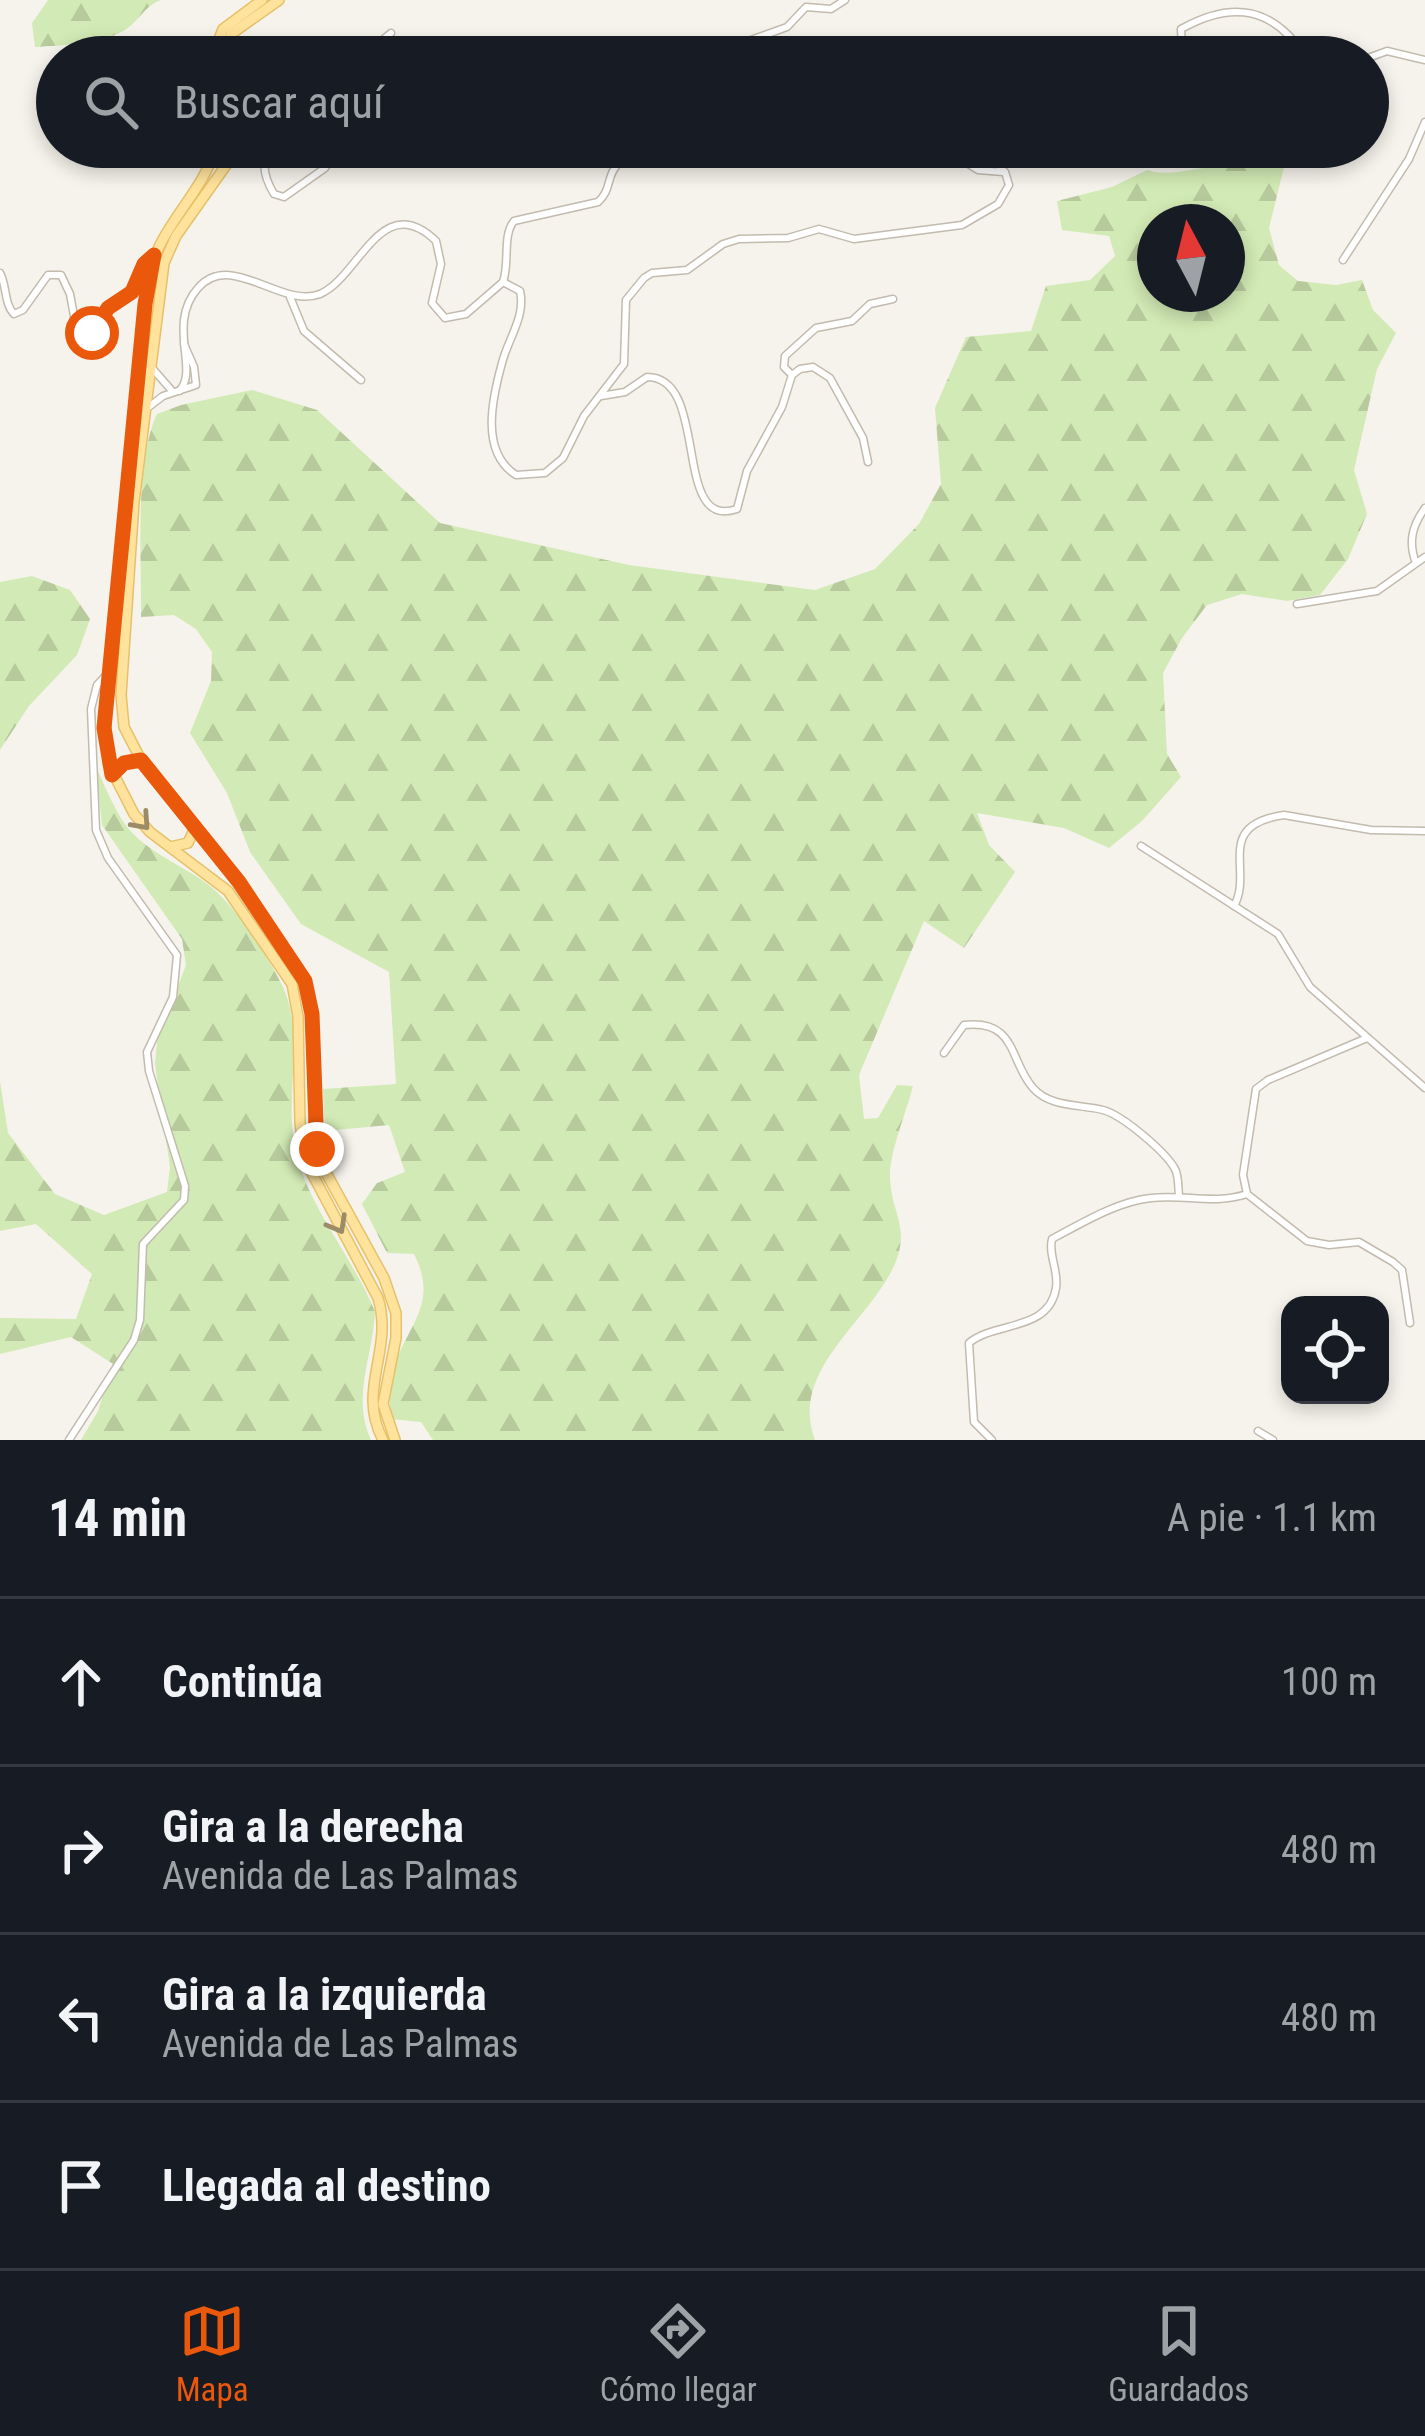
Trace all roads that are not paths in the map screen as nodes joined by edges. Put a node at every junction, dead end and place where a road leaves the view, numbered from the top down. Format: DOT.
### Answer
graph roads {
  1 [pos="262,0"];
  2 [pos="279,0"];
  3 [pos="845,0"];
  4 [pos="392,33"];
  5 [pos="220,36"];
  6 [pos="230,36"];
  7 [pos="388,36"];
  8 [pos="762,36"];
  9 [pos="1181,36"];
  10 [pos="1290,36"];
  11 [pos="1389,51"];
  12 [pos="1425,60"];
  13 [pos="1425,122"];
  14 [pos="208,168"];
  15 [pos="225,168"];
  16 [pos="265,168"];
  17 [pos="324,168"];
  18 [pos="616,168"];
  19 [pos="975,168"];
  20 [pos="1001,168"];
  21 [pos="1005,172"];
  22 [pos="154,255"];
  23 [pos="1343,260"];
  24 [pos="0,273"];
  25 [pos="502,282"];
  26 [pos="290,297"];
  27 [pos="893,299"];
  28 [pos="151,367"];
  29 [pos="792,375"];
  30 [pos="362,380"];
  31 [pos="176,391"];
  32 [pos="601,396"];
  33 [pos="146,409"];
  34 [pos="868,462"];
  35 [pos="1425,508"];
  36 [pos="1425,557"];
  37 [pos="1416,563"];
  38 [pos="1297,604"];
  39 [pos="112,670"];
  40 [pos="141,760"];
  41 [pos="112,775"];
  42 [pos="195,827"];
  43 [pos="1425,831"];
  44 [pos="1141,846"];
  45 [pos="170,847"];
  46 [pos="1234,906"];
  47 [pos="1367,1038"];
  48 [pos="944,1053"];
  49 [pos="1425,1088"];
  50 [pos="1247,1194"];
  51 [pos="1179,1196"];
  52 [pos="1410,1323"];
  53 [pos="1258,1431"];
  54 [pos="70,1440"];
  55 [pos="383,1440"];
  56 [pos="394,1440"];
  57 [pos="992,1440"];
  58 [pos="1274,1440"];
  1 -- 5 [label="main road"];
  2 -- 6 [label="main road"];
  3 -- 8 [label="street"];
  4 -- 7 [label="street"];
  9 -- 10 [label="street"];
  11 -- 12 [label="street"];
  13 -- 23 [label="street"];
  14 -- 22 [label="main road"];
  15 -- 28 [label="main road"];
  16 -- 17 [label="street"];
  18 -- 25 [label="street"];
  19 -- 21 [label="street"];
  20 -- 21 [label="street"];
  21 -- 32 [label="street"];
  22 -- 24 [label="street"];
  22 -- 39 [label="main road"];
  25 -- 26 [label="street"];
  25 -- 32 [label="street"];
  26 -- 30 [label="street"];
  26 -- 31 [label="street"];
  27 -- 29 [label="street"];
  28 -- 31 [label="street"];
  28 -- 33 [label="main road"];
  29 -- 32 [label="street"];
  29 -- 34 [label="street"];
  31 -- 33 [label="street"];
  33 -- 40 [label="main road"];
  35 -- 37 [label="street"];
  36 -- 37 [label="street"];
  37 -- 38 [label="street"];
  39 -- 41 [label="main road"];
  39 -- 54 [label="street"];
  40 -- 41 [label="main road"];
  40 -- 42 [label="main road"];
  41 -- 45 [label="main road, one-way"];
  42 -- 45 [label="main road"];
  42 -- 56 [label="main road"];
  43 -- 46 [label="street"];
  44 -- 46 [label="street"];
  45 -- 55 [label="main road, one-way"];
  46 -- 47 [label="street"];
  47 -- 49 [label="street"];
  47 -- 50 [label="street"];
  48 -- 51 [label="street"];
  50 -- 51 [label="street"];
  50 -- 52 [label="street"];
  51 -- 57 [label="street"];
  53 -- 58 [label="street"];
}
